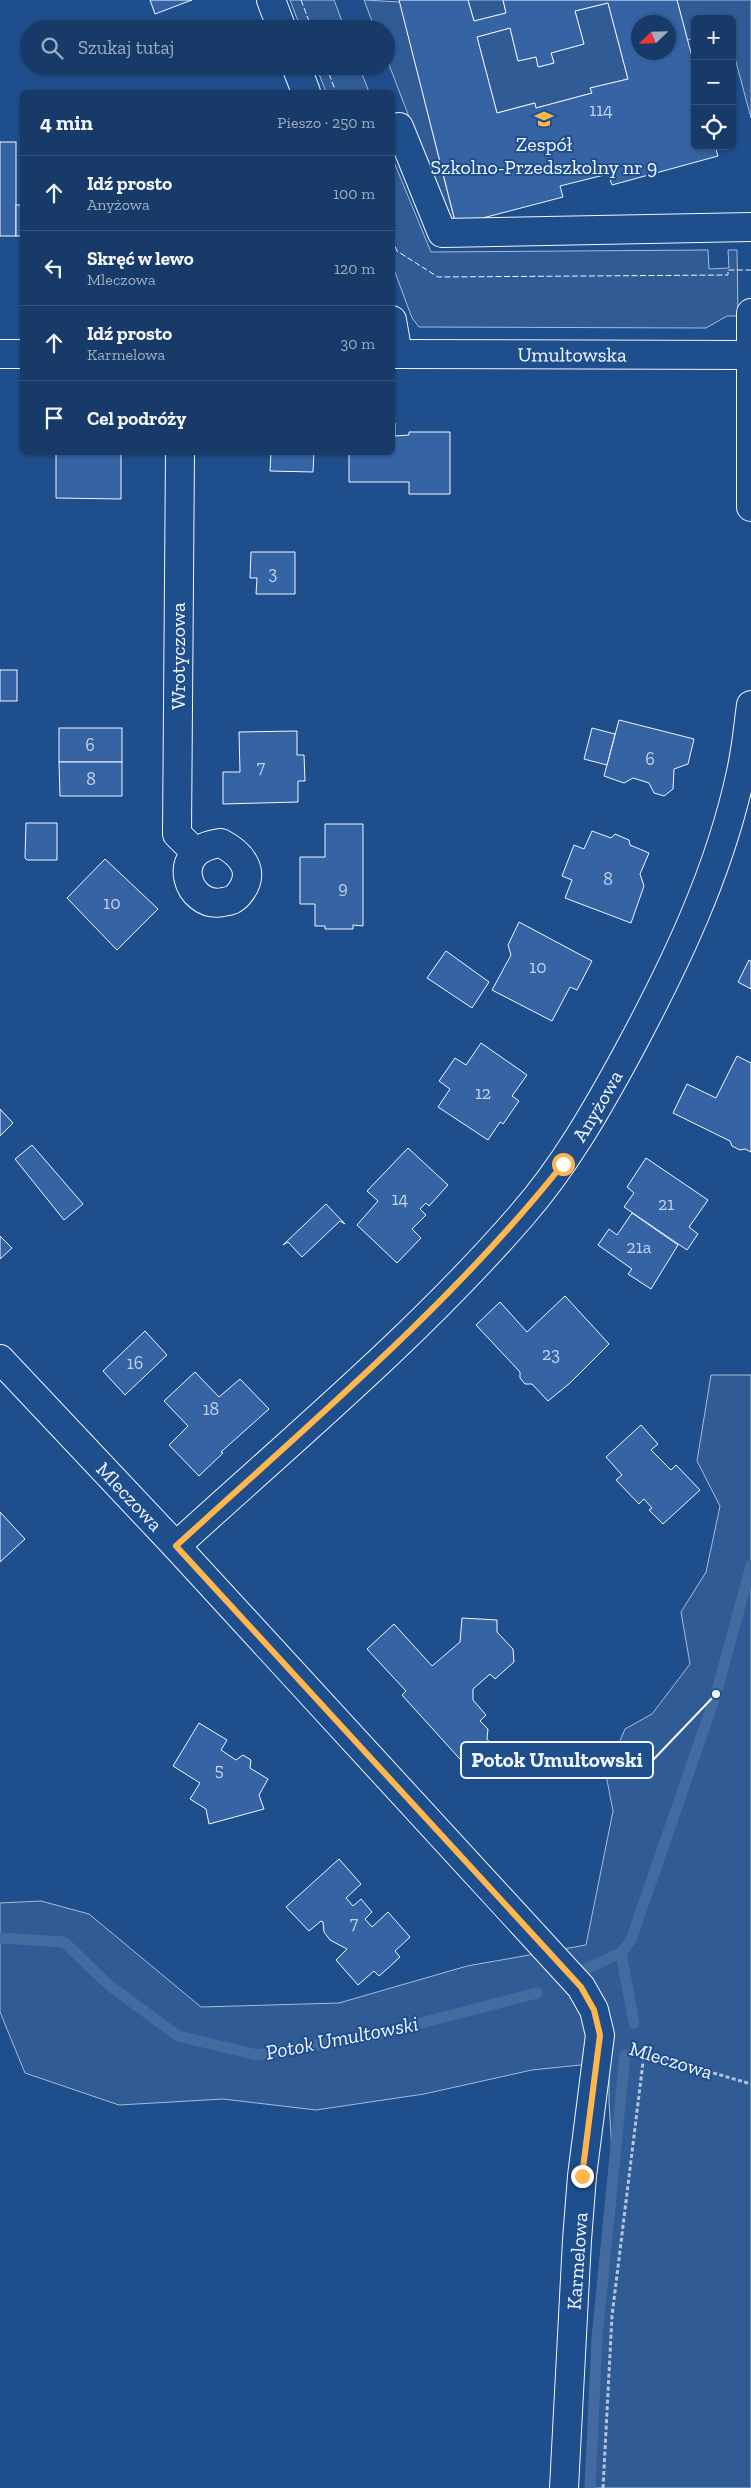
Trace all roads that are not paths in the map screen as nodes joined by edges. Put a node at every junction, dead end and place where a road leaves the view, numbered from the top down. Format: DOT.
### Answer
graph roads {
  1 [pos="271,0"];
  2 [pos="279,20"];
  3 [pos="299,75"];
  4 [pos="305,90"];
  5 [pos="395,129"];
  6 [pos="751,227"];
  7 [pos="751,312"];
  8 [pos="0,354"];
  9 [pos="20,354"];
  10 [pos="395,354"];
  11 [pos="750,355"];
  12 [pos="180,455"];
  13 [pos="751,506"];
  14 [pos="751,705"];
  15 [pos="195,852"];
  16 [pos="0,1359"];
  17 [pos="176,1546"];
  18 [pos="600,2035"];
  19 [pos="564,2488"];
  1 -- 2 [label="street"];
  3 -- 4 [label="street"];
  5 -- 6 [label="street"];
  7 -- 11 [label="street"];
  8 -- 9 [label="street"];
  10 -- 11 [label="street, Umultowska"];
  11 -- 13 [label="street"];
  12 -- 15 [label="street, Wrotyczowa"];
  14 -- 17 [label="street, Anyżowa"];
  16 -- 17 [label="street, Mleczowa"];
  17 -- 18 [label="street, Mleczowa"];
  18 -- 19 [label="street, Karmelowa"];
}
